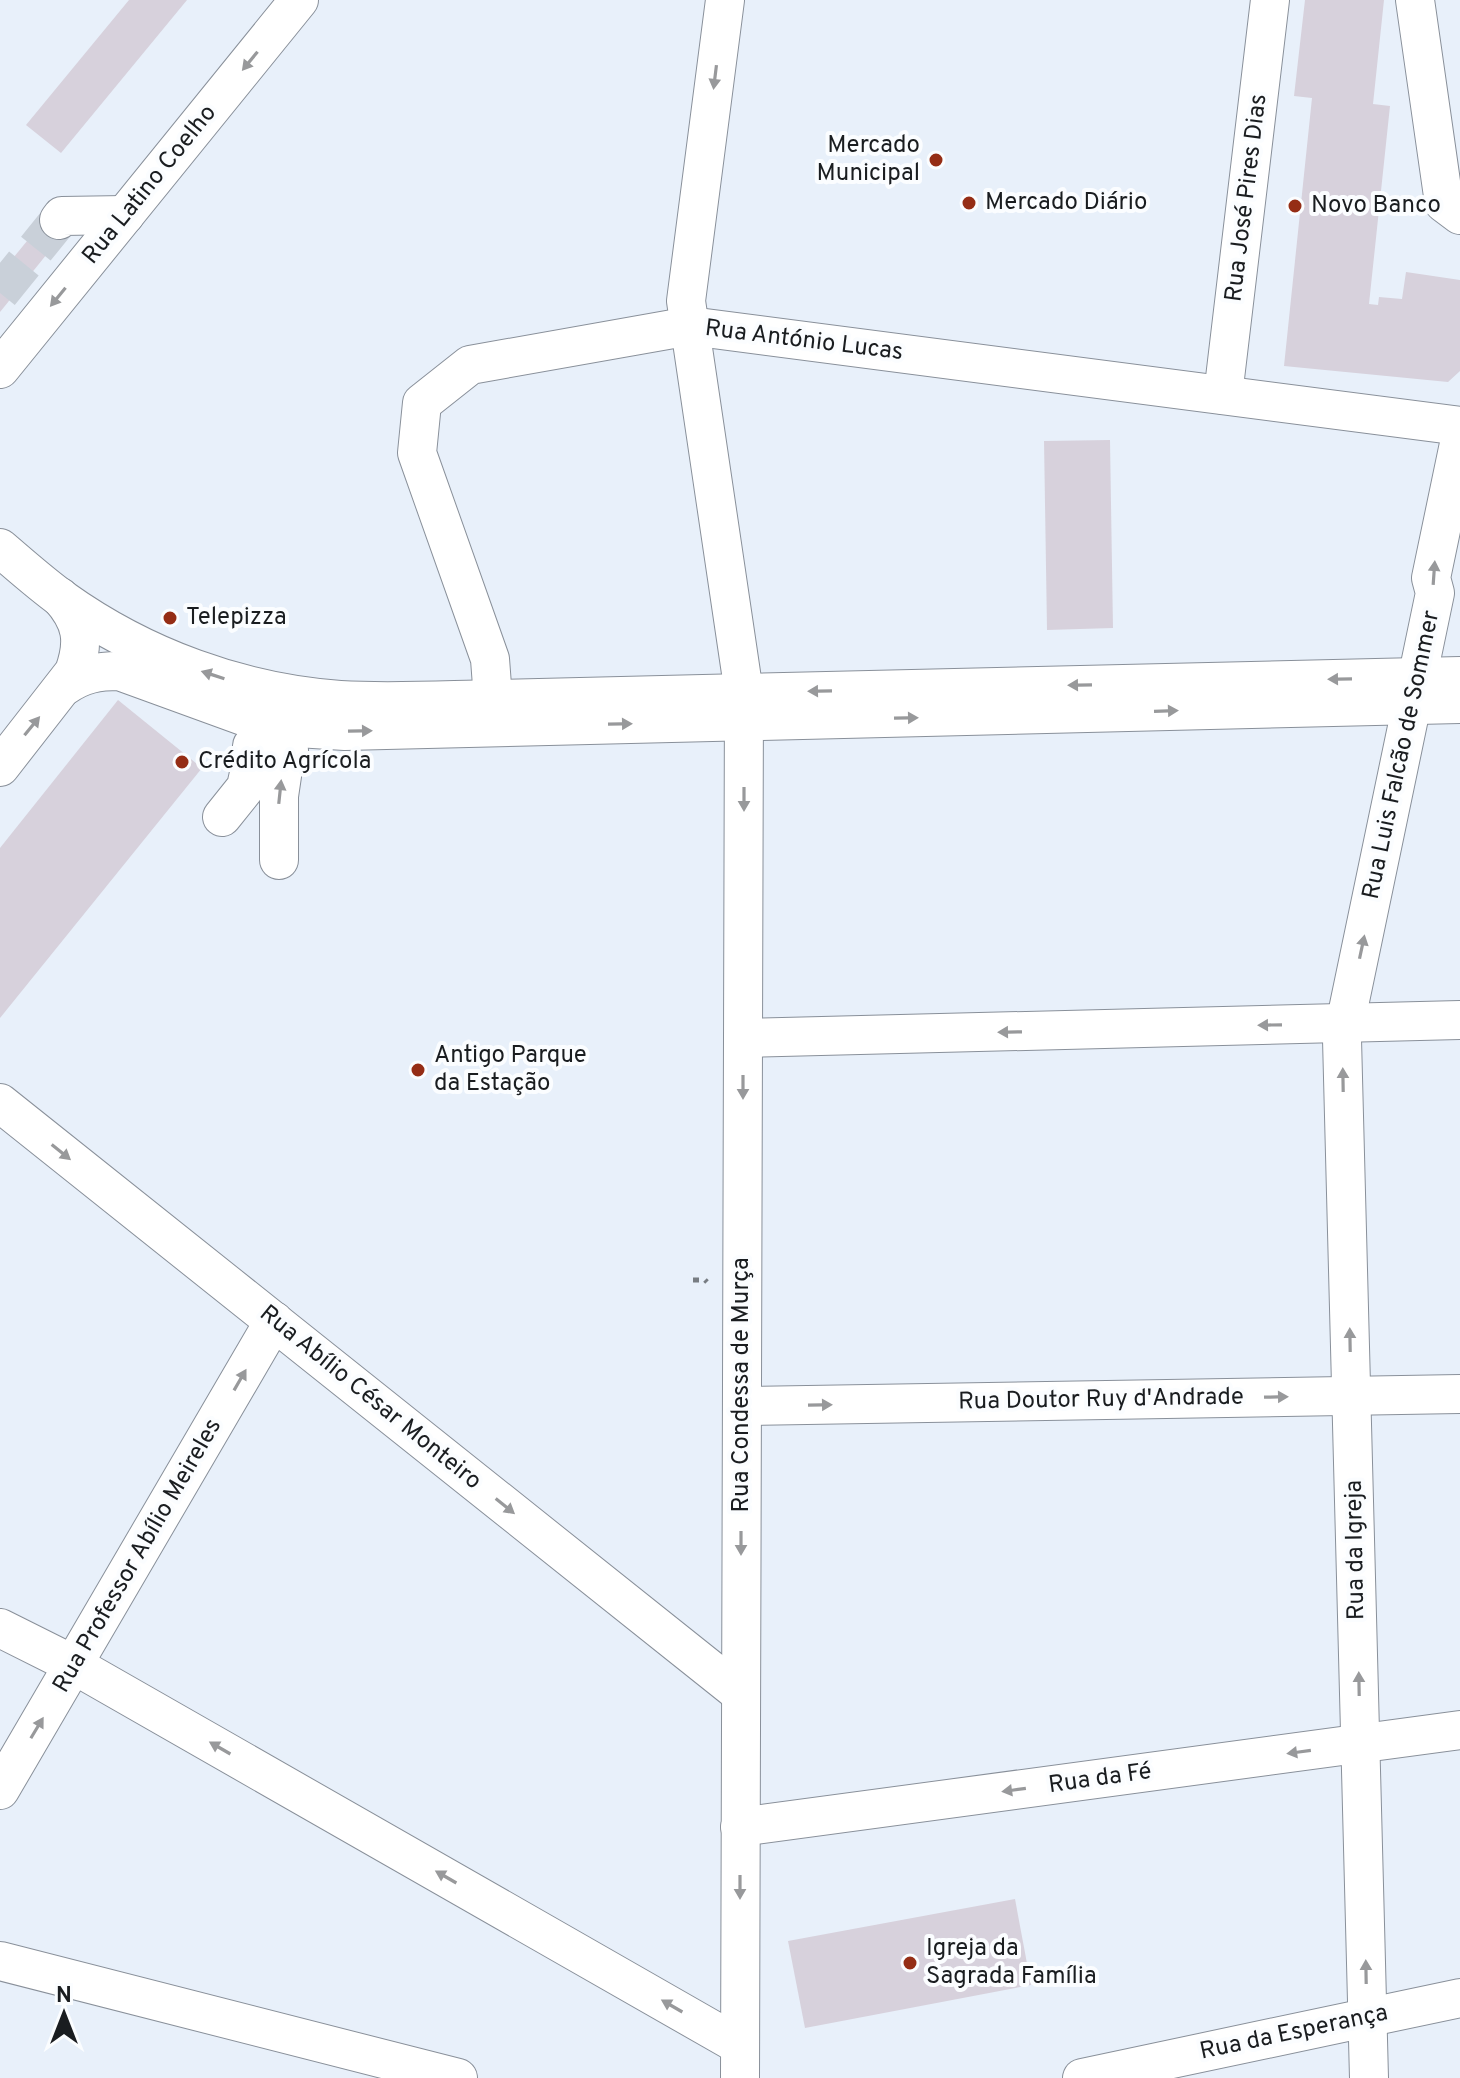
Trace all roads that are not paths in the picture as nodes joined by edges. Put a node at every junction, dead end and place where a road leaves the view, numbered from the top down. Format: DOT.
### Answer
graph roads {
  1 [pos="299,0"];
  2 [pos="725,0"];
  3 [pos="1270,0"];
  4 [pos="1415,0"];
  5 [pos="125,215"];
  6 [pos="1460,215"];
  7 [pos="59,220"];
  8 [pos="690,326"];
  9 [pos="0,369"];
  10 [pos="1223,395"];
  11 [pos="1460,426"];
  12 [pos="1460,439"];
  13 [pos="0,548"];
  14 [pos="60,597"];
  15 [pos="1460,676"];
  16 [pos="65,686"];
  17 [pos="1415,691"];
  18 [pos="493,699"];
  19 [pos="1460,704"];
  20 [pos="744,707"];
  21 [pos="285,710"];
  22 [pos="0,767"];
  23 [pos="222,817"];
  24 [pos="279,860"];
  25 [pos="1460,1020"];
  26 [pos="1346,1023"];
  27 [pos="743,1038"];
  28 [pos="0,1103"];
  29 [pos="274,1321"];
  30 [pos="1460,1394"];
  31 [pos="1352,1396"];
  32 [pos="742,1406"];
  33 [pos="0,1628"];
  34 [pos="74,1665"];
  35 [pos="741,1694"];
  36 [pos="1460,1730"];
  37 [pos="1360,1744"];
  38 [pos="0,1790"];
  39 [pos="740,1827"];
  40 [pos="0,1961"];
  41 [pos="1460,1998"];
  42 [pos="1367,2017"];
  43 [pos="740,2061"];
  44 [pos="458,2078"];
  45 [pos="1082,2078"];
  46 [pos="1369,2078"];
  1 -- 5 [label="street, Rua Latino Coelho, one-way"];
  2 -- 8 [label="street, Rua Condessa de Murça, one-way"];
  3 -- 10 [label="street, Rua José Pires Dias"];
  4 -- 6 [label="street"];
  5 -- 7 [label="street"];
  5 -- 9 [label="street, Rua Latino Coelho, one-way"];
  8 -- 10 [label="street, Rua António Lucas"];
  8 -- 18 [label="street, Rua António Lucas"];
  8 -- 20 [label="street, Rua Condessa de Murça"];
  10 -- 11 [label="street, Rua António Lucas"];
  17 -- 12 [label="street, Rua Luis Falcão de Sommer, one-way"];
  13 -- 14 [label="street"];
  14 -- 16 [label="street"];
  21 -- 14 [label="street, one-way"];
  15 -- 17 [label="street"];
  16 -- 21 [label="street"];
  22 -- 16 [label="street, one-way"];
  17 -- 19 [label="street"];
  17 -- 20 [label="street"];
  26 -- 17 [label="street, Rua Luis Falcão de Sommer, one-way"];
  18 -- 20 [label="street"];
  18 -- 21 [label="street"];
  21 -- 20 [label="street, one-way"];
  20 -- 27 [label="street, Rua Condessa de Murça, one-way"];
  21 -- 23 [label="street"];
  24 -- 21 [label="street, one-way"];
  25 -- 26 [label="street"];
  26 -- 27 [label="street, one-way"];
  31 -- 26 [label="street, Rua da Igreja, one-way"];
  27 -- 32 [label="street, Rua Condessa de Murça, one-way"];
  28 -- 29 [label="street, Rua Abílio César Monteiro, one-way"];
  34 -- 29 [label="street, Rua Professor Abílio Meireles, one-way"];
  29 -- 35 [label="street, Rua Abílio César Monteiro, one-way"];
  30 -- 31 [label="street, Rua Doutor Ruy d'Andrade"];
  32 -- 31 [label="street, Rua Doutor Ruy d'Andrade, one-way"];
  37 -- 31 [label="street, Rua da Igreja, one-way"];
  32 -- 35 [label="street, Rua Condessa de Murça, one-way"];
  33 -- 34 [label="street"];
  38 -- 34 [label="street, Rua Professor Abílio Meireles, one-way"];
  43 -- 34 [label="street, one-way"];
  35 -- 39 [label="street, Rua Condessa de Murça"];
  36 -- 37 [label="street, Rua da Fé"];
  37 -- 39 [label="street, Rua da Fé, one-way"];
  42 -- 37 [label="street, Rua da Igreja, one-way"];
  39 -- 43 [label="street, Rua Condessa de Murça, one-way"];
  40 -- 44 [label="street"];
  41 -- 42 [label="street, Rua da Esperança"];
  42 -- 45 [label="street, Rua da Esperança"];
  42 -- 46 [label="street, Rua da Igreja"];
}
